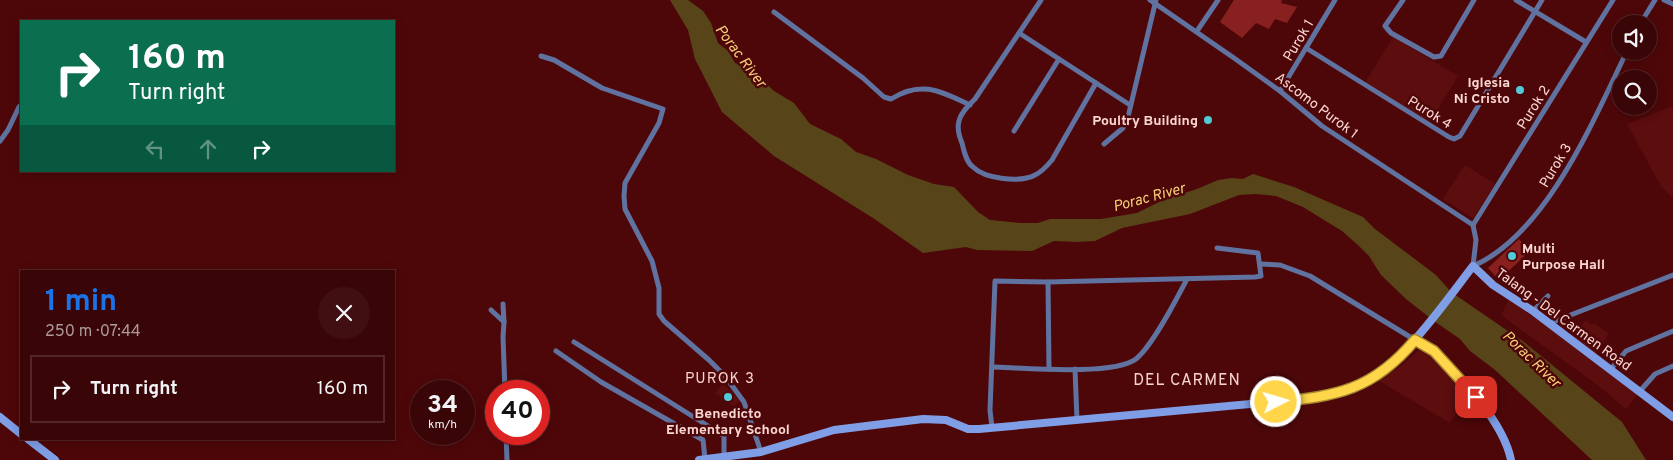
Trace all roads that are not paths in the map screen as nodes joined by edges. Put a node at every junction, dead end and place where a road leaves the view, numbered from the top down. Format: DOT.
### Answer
graph roads {
  1 [pos="1041,0"];
  2 [pos="1218,0"];
  3 [pos="1335,0"];
  4 [pos="1404,0"];
  5 [pos="1474,0"];
  6 [pos="1516,0"];
  7 [pos="1542,0"];
  8 [pos="1613,0"];
  9 [pos="1655,0"];
  10 [pos="1664,0"];
  11 [pos="1154,1"];
  12 [pos="1673,4"];
  13 [pos="1535,11"];
  14 [pos="774,12"];
  15 [pos="1646,15"];
  16 [pos="1198,32"];
  17 [pos="1019,33"];
  18 [pos="1586,42"];
  19 [pos="1306,48"];
  20 [pos="542,56"];
  21 [pos="1059,59"];
  22 [pos="1622,60"];
  23 [pos="1096,83"];
  24 [pos="1280,91"];
  25 [pos="970,105"];
  26 [pos="1130,105"];
  27 [pos="20,106"];
  28 [pos="1014,131"];
  29 [pos="0,141"];
  30 [pos="1104,144"];
  31 [pos="1473,225"];
  32 [pos="1217,248"];
  33 [pos="1260,264"];
  34 [pos="1473,266"];
  35 [pos="1673,275"];
  36 [pos="1187,279"];
  37 [pos="1048,282"];
  38 [pos="1548,296"];
  39 [pos="503,304"];
  40 [pos="491,310"];
  41 [pos="1533,311"];
  42 [pos="504,322"];
  43 [pos="1550,324"];
  44 [pos="1673,331"];
  45 [pos="1415,340"];
  46 [pos="574,342"];
  47 [pos="556,352"];
  48 [pos="1673,366"];
  49 [pos="993,367"];
  50 [pos="1049,369"];
  51 [pos="1075,369"];
  52 [pos="1611,369"];
  53 [pos="504,380"];
  54 [pos="1640,391"];
  55 [pos="1673,416"];
  56 [pos="0,417"];
  57 [pos="1077,420"];
  58 [pos="992,428"];
  59 [pos="20,433"];
  60 [pos="29,440"];
  61 [pos="506,445"];
  62 [pos="761,452"];
  63 [pos="724,458"];
  64 [pos="54,460"];
  65 [pos="507,460"];
  66 [pos="702,460"];
  67 [pos="1511,460"];
  1 -- 17 [label="street"];
  2 -- 16 [label="street"];
  3 -- 19 [label="street, Purok 1"];
  4 -- 5 [label="street"];
  6 -- 13 [label="street"];
  7 -- 13 [label="street, Purok 4"];
  8 -- 18 [label="street, Purok 2"];
  9 -- 15 [label="street"];
  10 -- 12 [label="street"];
  11 -- 16 [label="street, Ascomo Purok 1"];
  11 -- 26 [label="street"];
  13 -- 18 [label="street"];
  13 -- 19 [label="street, Purok 4"];
  14 -- 25 [label="street"];
  16 -- 24 [label="street, Ascomo Purok 1"];
  17 -- 21 [label="street"];
  17 -- 25 [label="street"];
  18 -- 31 [label="street, Purok 2"];
  19 -- 24 [label="street, Purok 1"];
  20 -- 62 [label="street"];
  21 -- 23 [label="street"];
  21 -- 28 [label="street"];
  22 -- 34 [label="street, Purok 3"];
  23 -- 25 [label="street"];
  23 -- 26 [label="street"];
  24 -- 31 [label="street, Ascomo Purok 1"];
  26 -- 30 [label="street"];
  27 -- 29 [label="street"];
  31 -- 34 [label="street"];
  32 -- 33 [label="street"];
  33 -- 36 [label="street"];
  33 -- 45 [label="street"];
  34 -- 41 [label="street, Talang - Del Carmen Road"];
  34 -- 45 [label="street"];
  35 -- 43 [label="street"];
  36 -- 37 [label="street"];
  36 -- 51 [label="street"];
  37 -- 49 [label="street"];
  37 -- 50 [label="street"];
  38 -- 41 [label="street"];
  39 -- 42 [label="street"];
  40 -- 42 [label="street"];
  41 -- 43 [label="street, Talang - Del Carmen Road"];
  42 -- 53 [label="street"];
  43 -- 52 [label="street, Talang - Del Carmen Road"];
  44 -- 52 [label="street"];
  45 -- 57 [label="street"];
  45 -- 67 [label="street"];
  46 -- 63 [label="street"];
  47 -- 66 [label="street"];
  48 -- 54 [label="street"];
  49 -- 50 [label="street"];
  49 -- 58 [label="street"];
  50 -- 51 [label="street"];
  51 -- 57 [label="street"];
  52 -- 54 [label="street, Talang - Del Carmen Road"];
  54 -- 55 [label="street, Talang - Del Carmen Road"];
  56 -- 59 [label="street"];
  57 -- 58 [label="street"];
  58 -- 62 [label="street"];
  60 -- 64 [label="street"];
  61 -- 65 [label="street"];
  62 -- 63 [label="street"];
  63 -- 66 [label="street"];
}
